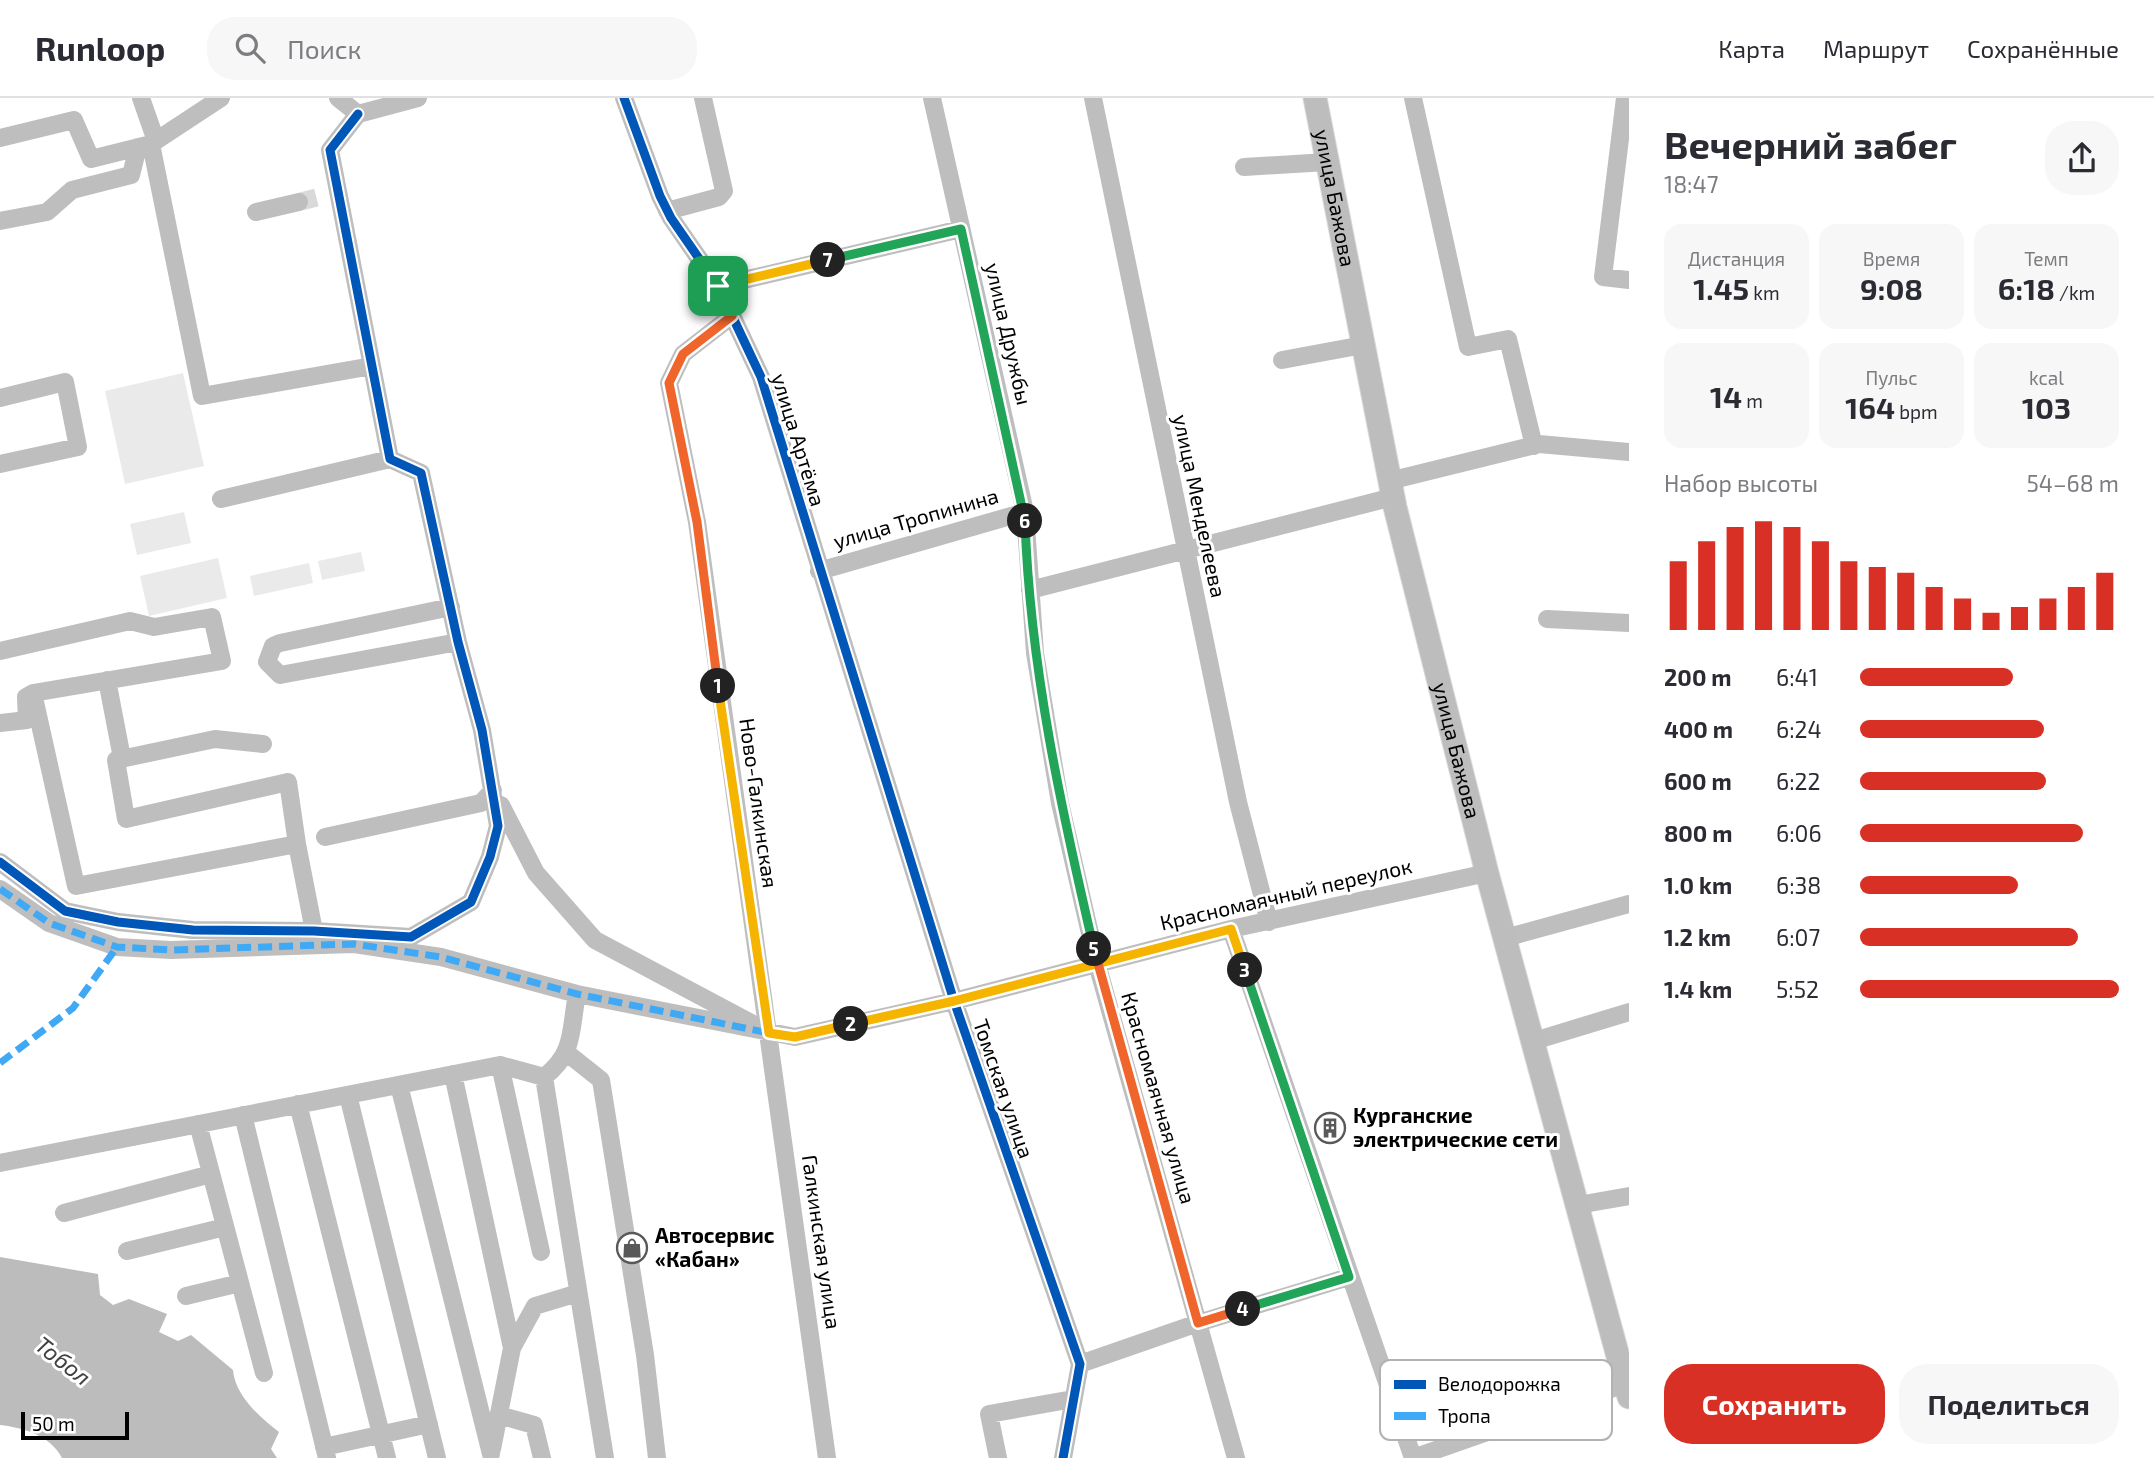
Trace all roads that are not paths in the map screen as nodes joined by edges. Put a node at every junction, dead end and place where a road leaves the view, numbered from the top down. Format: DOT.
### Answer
graph roads {
  1 [pos="141,98"];
  2 [pos="221,98"];
  3 [pos="338,98"];
  4 [pos="418,98"];
  5 [pos="624,98"];
  6 [pos="703,98"];
  7 [pos="932,98"];
  8 [pos="1093,98"];
  9 [pos="1315,98"];
  10 [pos="1413,98"];
  11 [pos="1625,98"];
  12 [pos="356,106"];
  13 [pos="0,138"];
  14 [pos="149,144"];
  15 [pos="1327,162"];
  16 [pos="1244,167"];
  17 [pos="299,202"];
  18 [pos="667,211"];
  19 [pos="256,212"];
  20 [pos="0,221"];
  21 [pos="961,229"];
  22 [pos="1629,279"];
  23 [pos="718,286"];
  24 [pos="732,316"];
  25 [pos="1363,345"];
  26 [pos="1282,360"];
  27 [pos="372,366"];
  28 [pos="0,398"];
  29 [pos="1534,446"];
  30 [pos="1629,452"];
  31 [pos="390,460"];
  32 [pos="0,464"];
  33 [pos="1391,489"];
  34 [pos="221,499"];
  35 [pos="1025,512"];
  36 [pos="1185,551"];
  37 [pos="819,571"];
  38 [pos="1030,586"];
  39 [pos="451,607"];
  40 [pos="1548,620"];
  41 [pos="1629,623"];
  42 [pos="458,642"];
  43 [pos="0,651"];
  44 [pos="107,680"];
  45 [pos="33,693"];
  46 [pos="0,723"];
  47 [pos="263,744"];
  48 [pos="122,758"];
  49 [pos="493,790"];
  50 [pos="325,837"];
  51 [pos="298,844"];
  52 [pos="0,862"];
  53 [pos="1487,873"];
  54 [pos="0,889"];
  55 [pos="1629,904"];
  56 [pos="1269,922"];
  57 [pos="1231,929"];
  58 [pos="314,931"];
  59 [pos="1505,938"];
  60 [pos="1097,964"];
  61 [pos="577,994"];
  62 [pos="954,1001"];
  63 [pos="1629,1012"];
  64 [pos="769,1033"];
  65 [pos="1534,1041"];
  66 [pos="567,1053"];
  67 [pos="500,1065"];
  68 [pos="453,1074"];
  69 [pos="544,1077"];
  70 [pos="399,1084"];
  71 [pos="348,1094"];
  72 [pos="298,1104"];
  73 [pos="243,1115"];
  74 [pos="198,1124"];
  75 [pos="0,1163"];
  76 [pos="211,1174"];
  77 [pos="1629,1196"];
  78 [pos="1578,1205"];
  79 [pos="64,1213"];
  80 [pos="225,1227"];
  81 [pos="127,1251"];
  82 [pos="541,1252"];
  83 [pos="1349,1277"];
  84 [pos="240,1283"];
  85 [pos="578,1293"];
  86 [pos="186,1296"];
  87 [pos="1198,1323"];
  88 [pos="1621,1332"];
  89 [pos="512,1348"];
  90 [pos="1080,1364"];
  91 [pos="1380,1365"];
  92 [pos="264,1373"];
  93 [pos="1627,1390"];
  94 [pos="1073,1399"];
  95 [pos="499,1415"];
  96 [pos="429,1424"];
  97 [pos="382,1435"];
  98 [pos="1407,1440"];
  99 [pos="1470,1440"];
  100 [pos="326,1452"];
  101 [pos="491,1456"];
  102 [pos="387,1458"];
  103 [pos="437,1458"];
  104 [pos="542,1458"];
  105 [pos="605,1458"];
  106 [pos="657,1458"];
  107 [pos="827,1458"];
  108 [pos="998,1458"];
  109 [pos="1063,1458"];
  110 [pos="1236,1458"];
  1 -- 14 [label="street"];
  2 -- 14 [label="street"];
  3 -- 12 [label="street"];
  4 -- 12 [label="street"];
  5 -- 18 [label="street, улица Артёма"];
  6 -- 18 [label="street"];
  7 -- 21 [label="street, улица Дружбы"];
  8 -- 36 [label="street, улица Менделеева"];
  9 -- 15 [label="main road, улица Бажова"];
  10 -- 29 [label="street"];
  11 -- 22 [label="street"];
  12 -- 27 [label="street"];
  13 -- 14 [label="street"];
  14 -- 20 [label="street"];
  14 -- 27 [label="street"];
  15 -- 16 [label="street"];
  15 -- 25 [label="main road, улица Бажова"];
  17 -- 19 [label="street"];
  18 -- 23 [label="street, улица Артёма"];
  21 -- 23 [label="street"];
  21 -- 35 [label="street, улица Дружбы"];
  23 -- 24 [label="street, улица Артёма"];
  24 -- 37 [label="street, улица Артёма"];
  24 -- 64 [label="street, Ново-Галкинская"];
  25 -- 26 [label="street"];
  25 -- 33 [label="main road, улица Бажова"];
  27 -- 31 [label="street"];
  28 -- 32 [label="street"];
  29 -- 30 [label="street"];
  29 -- 33 [label="street"];
  31 -- 34 [label="street"];
  31 -- 39 [label="street"];
  33 -- 36 [label="street"];
  33 -- 53 [label="main road, улица Бажова"];
  35 -- 37 [label="street, улица Тропинина"];
  35 -- 38 [label="street, улица Дружбы"];
  36 -- 38 [label="street"];
  36 -- 56 [label="street, улица Менделеева"];
  37 -- 62 [label="street, Томская улица"];
  38 -- 60 [label="street, Красномаячная улица"];
  39 -- 42 [label="street"];
  39 -- 42 [label="street"];
  40 -- 41 [label="street"];
  42 -- 49 [label="street"];
  43 -- 44 [label="street"];
  44 -- 45 [label="street"];
  44 -- 48 [label="street"];
  45 -- 46 [label="street"];
  45 -- 51 [label="street"];
  47 -- 48 [label="street"];
  48 -- 51 [label="street"];
  49 -- 50 [label="street"];
  49 -- 58 [label="street"];
  49 -- 64 [label="street"];
  51 -- 58 [label="street"];
  52 -- 58 [label="street"];
  53 -- 56 [label="street, Красномаячный переулок"];
  53 -- 59 [label="main road, улица Бажова"];
  54 -- 61 [label="street, Красномаячный переулок"];
  55 -- 59 [label="street"];
  56 -- 57 [label="street, Красномаячный переулок"];
  57 -- 60 [label="street, Красномаячный переулок"];
  57 -- 83 [label="street"];
  59 -- 65 [label="main road, улица Бажова"];
  60 -- 62 [label="street, Красномаячный переулок"];
  60 -- 87 [label="street, Красномаячная улица"];
  61 -- 64 [label="street, Красномаячный переулок"];
  61 -- 66 [label="street"];
  62 -- 64 [label="street, Красномаячный переулок"];
  62 -- 90 [label="street, Томская улица"];
  63 -- 65 [label="street"];
  64 -- 107 [label="street, Галкинская улица"];
  65 -- 78 [label="main road, улица Бажова"];
  66 -- 69 [label="street"];
  66 -- 106 [label="street"];
  67 -- 68 [label="street"];
  67 -- 69 [label="street"];
  67 -- 82 [label="street"];
  68 -- 70 [label="street"];
  68 -- 89 [label="street"];
  69 -- 85 [label="street"];
  70 -- 71 [label="street"];
  70 -- 101 [label="street"];
  71 -- 72 [label="street"];
  71 -- 96 [label="street"];
  72 -- 73 [label="street"];
  72 -- 97 [label="street"];
  73 -- 74 [label="street"];
  73 -- 100 [label="street"];
  74 -- 75 [label="street"];
  74 -- 76 [label="street"];
  76 -- 79 [label="street"];
  76 -- 80 [label="street"];
  77 -- 78 [label="street"];
  78 -- 88 [label="main road, улица Бажова"];
  80 -- 81 [label="street"];
  80 -- 84 [label="street"];
  83 -- 87 [label="street"];
  83 -- 91 [label="street"];
  84 -- 86 [label="street"];
  84 -- 92 [label="street"];
  85 -- 89 [label="street"];
  85 -- 105 [label="street"];
  87 -- 90 [label="street"];
  87 -- 110 [label="street, Красномаячная улица"];
  88 -- 93 [label="main road, улица Бажова"];
  89 -- 95 [label="street"];
  90 -- 94 [label="street"];
  94 -- 108 [label="street"];
  94 -- 109 [label="street"];
  95 -- 101 [label="street"];
  95 -- 104 [label="street"];
  96 -- 97 [label="street"];
  96 -- 103 [label="street"];
  97 -- 100 [label="street"];
  97 -- 102 [label="street"];
  98 -- 99 [label="street"];
}
